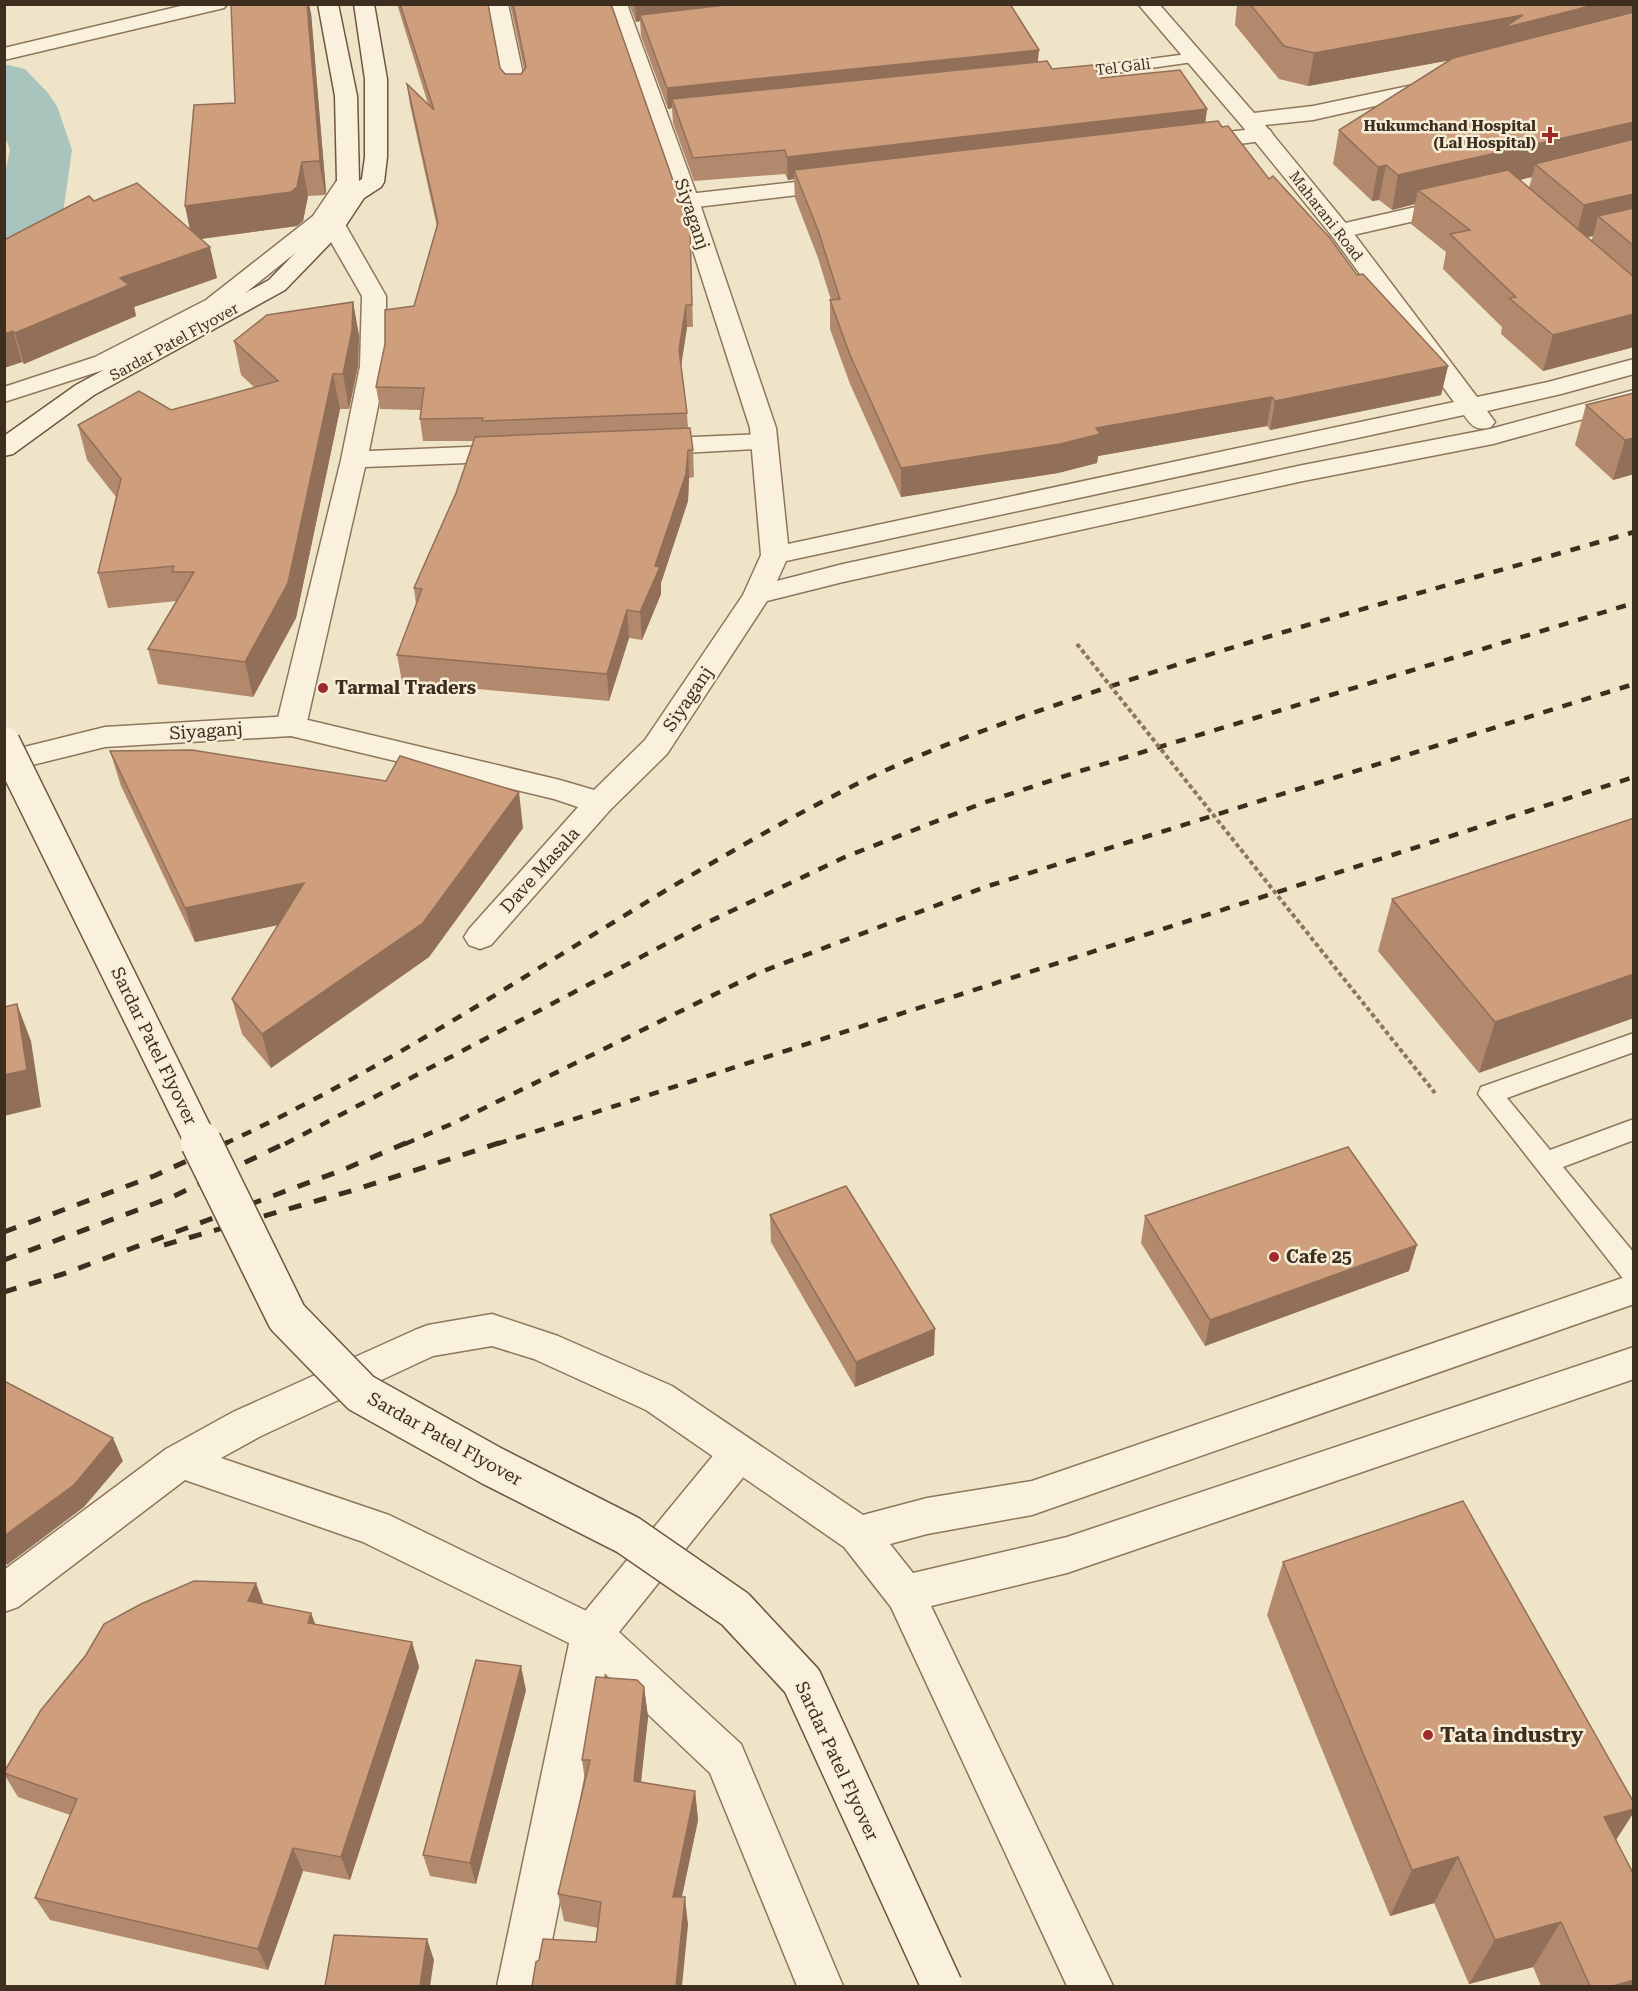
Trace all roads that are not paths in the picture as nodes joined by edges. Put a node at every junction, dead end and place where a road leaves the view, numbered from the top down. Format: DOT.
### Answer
graph roads {
  1 [pos="217,4"];
  2 [pos="328,4"];
  3 [pos="363,4"];
  4 [pos="498,4"];
  5 [pos="617,4"];
  6 [pos="1148,4"];
  7 [pos="4,54"];
  8 [pos="1195,58"];
  9 [pos="1054,76"];
  10 [pos="1456,81"];
  11 [pos="515,88"];
  12 [pos="1255,127"];
  13 [pos="1168,146"];
  14 [pos="864,181"];
  15 [pos="351,187"];
  16 [pos="688,201"];
  17 [pos="1472,202"];
  18 [pos="334,226"];
  19 [pos="1340,231"];
  20 [pos="1634,366"];
  21 [pos="4,395"];
  22 [pos="1634,397"];
  23 [pos="1469,406"];
  24 [pos="1493,436"];
  25 [pos="764,442"];
  26 [pos="4,448"];
  27 [pos="623,448"];
  28 [pos="541,452"];
  29 [pos="354,460"];
  30 [pos="775,555"];
  31 [pos="757,595"];
  32 [pos="291,726"];
  33 [pos="4,742"];
  34 [pos="4,762"];
  35 [pos="599,803"];
  36 [pos="480,937"];
  37 [pos="1634,1042"];
  38 [pos="1634,1130"];
  39 [pos="1545,1163"];
  40 [pos="1634,1273"];
  41 [pos="1634,1289"];
  42 [pos="1634,1364"];
  43 [pos="739,1453"];
  44 [pos="180,1461"];
  45 [pos="858,1534"];
  46 [pos="4,1594"];
  47 [pos="905,1594"];
  48 [pos="592,1634"];
  49 [pos="520,1986"];
  50 [pos="820,1986"];
  51 [pos="942,1986"];
  52 [pos="1090,1986"];
  1 -- 7 [label="street"];
  2 -- 15 [label="street"];
  3 -- 15 [label="street"];
  4 -- 11 [label="street"];
  5 -- 16 [label="street, Siyaganj"];
  6 -- 8 [label="street, Maharani Road"];
  8 -- 9 [label="lane, Tel Gali"];
  8 -- 12 [label="street, Maharani Road"];
  10 -- 12 [label="street"];
  12 -- 13 [label="street"];
  12 -- 19 [label="street, Maharani Road"];
  14 -- 16 [label="street"];
  15 -- 18 [label="street, Sardar Patel Flyover"];
  15 -- 21 [label="street"];
  16 -- 25 [label="street, Siyaganj"];
  17 -- 19 [label="street"];
  18 -- 26 [label="street, Sardar Patel Flyover"];
  18 -- 29 [label="street"];
  19 -- 23 [label="street, Maharani Road"];
  20 -- 23 [label="street"];
  22 -- 24 [label="street"];
  23 -- 24 [label="street, Maharani Road"];
  23 -- 30 [label="street"];
  24 -- 31 [label="street"];
  25 -- 27 [label="street"];
  25 -- 30 [label="street, Siyaganj"];
  28 -- 29 [label="street"];
  29 -- 32 [label="street"];
  30 -- 31 [label="street, Siyaganj"];
  31 -- 35 [label="street, Siyaganj"];
  32 -- 34 [label="street, Siyaganj"];
  32 -- 35 [label="street, Siyaganj"];
  33 -- 51 [label="street, Sardar Patel Flyover, bridge"];
  35 -- 36 [label="street, Dave Masala"];
  37 -- 39 [label="lane"];
  38 -- 39 [label="lane"];
  39 -- 40 [label="lane"];
  41 -- 45 [label="street"];
  42 -- 47 [label="street"];
  43 -- 44 [label="street"];
  43 -- 45 [label="street"];
  43 -- 48 [label="street"];
  44 -- 46 [label="street"];
  44 -- 48 [label="street"];
  45 -- 47 [label="street"];
  47 -- 52 [label="street"];
  48 -- 49 [label="street"];
  48 -- 50 [label="street"];
}
